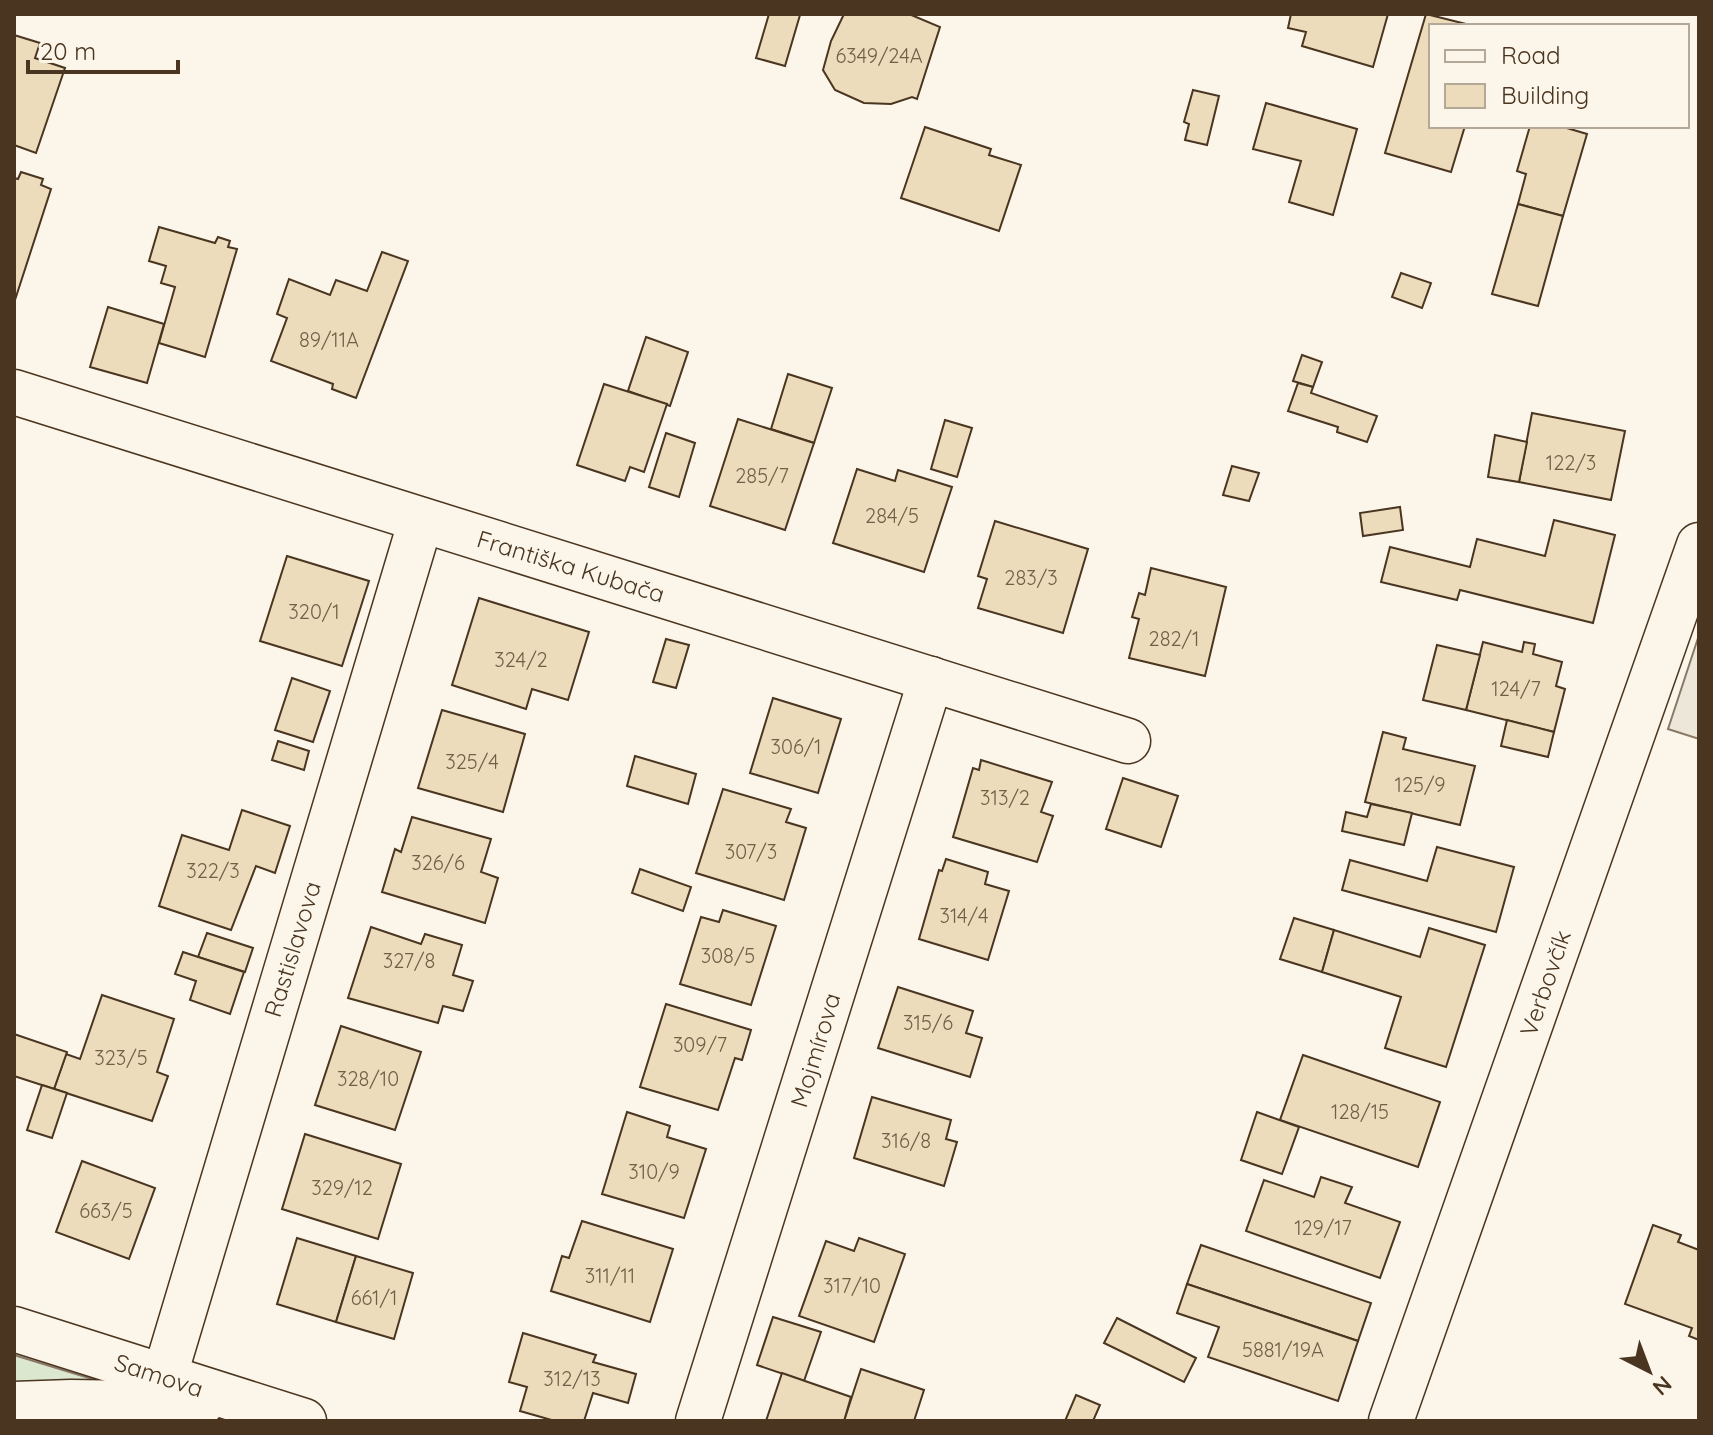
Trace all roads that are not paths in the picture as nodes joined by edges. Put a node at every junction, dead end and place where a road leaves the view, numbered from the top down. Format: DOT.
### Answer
graph roads {
  1 [pos="14,392"];
  2 [pos="421,520"];
  3 [pos="1699,545"];
  4 [pos="931,679"];
  5 [pos="1128,741"];
  6 [pos="14,1329"];
  7 [pos="164,1378"];
  8 [pos="14,1404"];
  9 [pos="248,1404"];
  10 [pos="304,1421"];
  11 [pos="698,1421"];
  12 [pos="1391,1421"];
  1 -- 2 [label="street, Františka Kubača"];
  2 -- 4 [label="street, Františka Kubača"];
  2 -- 7 [label="street, Rastislavova"];
  3 -- 12 [label="street, Verbovčík"];
  4 -- 5 [label="street, Františka Kubača"];
  4 -- 11 [label="street, Mojmírova"];
  6 -- 7 [label="street, Samova"];
  7 -- 9 [label="street, Samova"];
  8 -- 9 [label="street"];
  9 -- 10 [label="street, Samova"];
}
